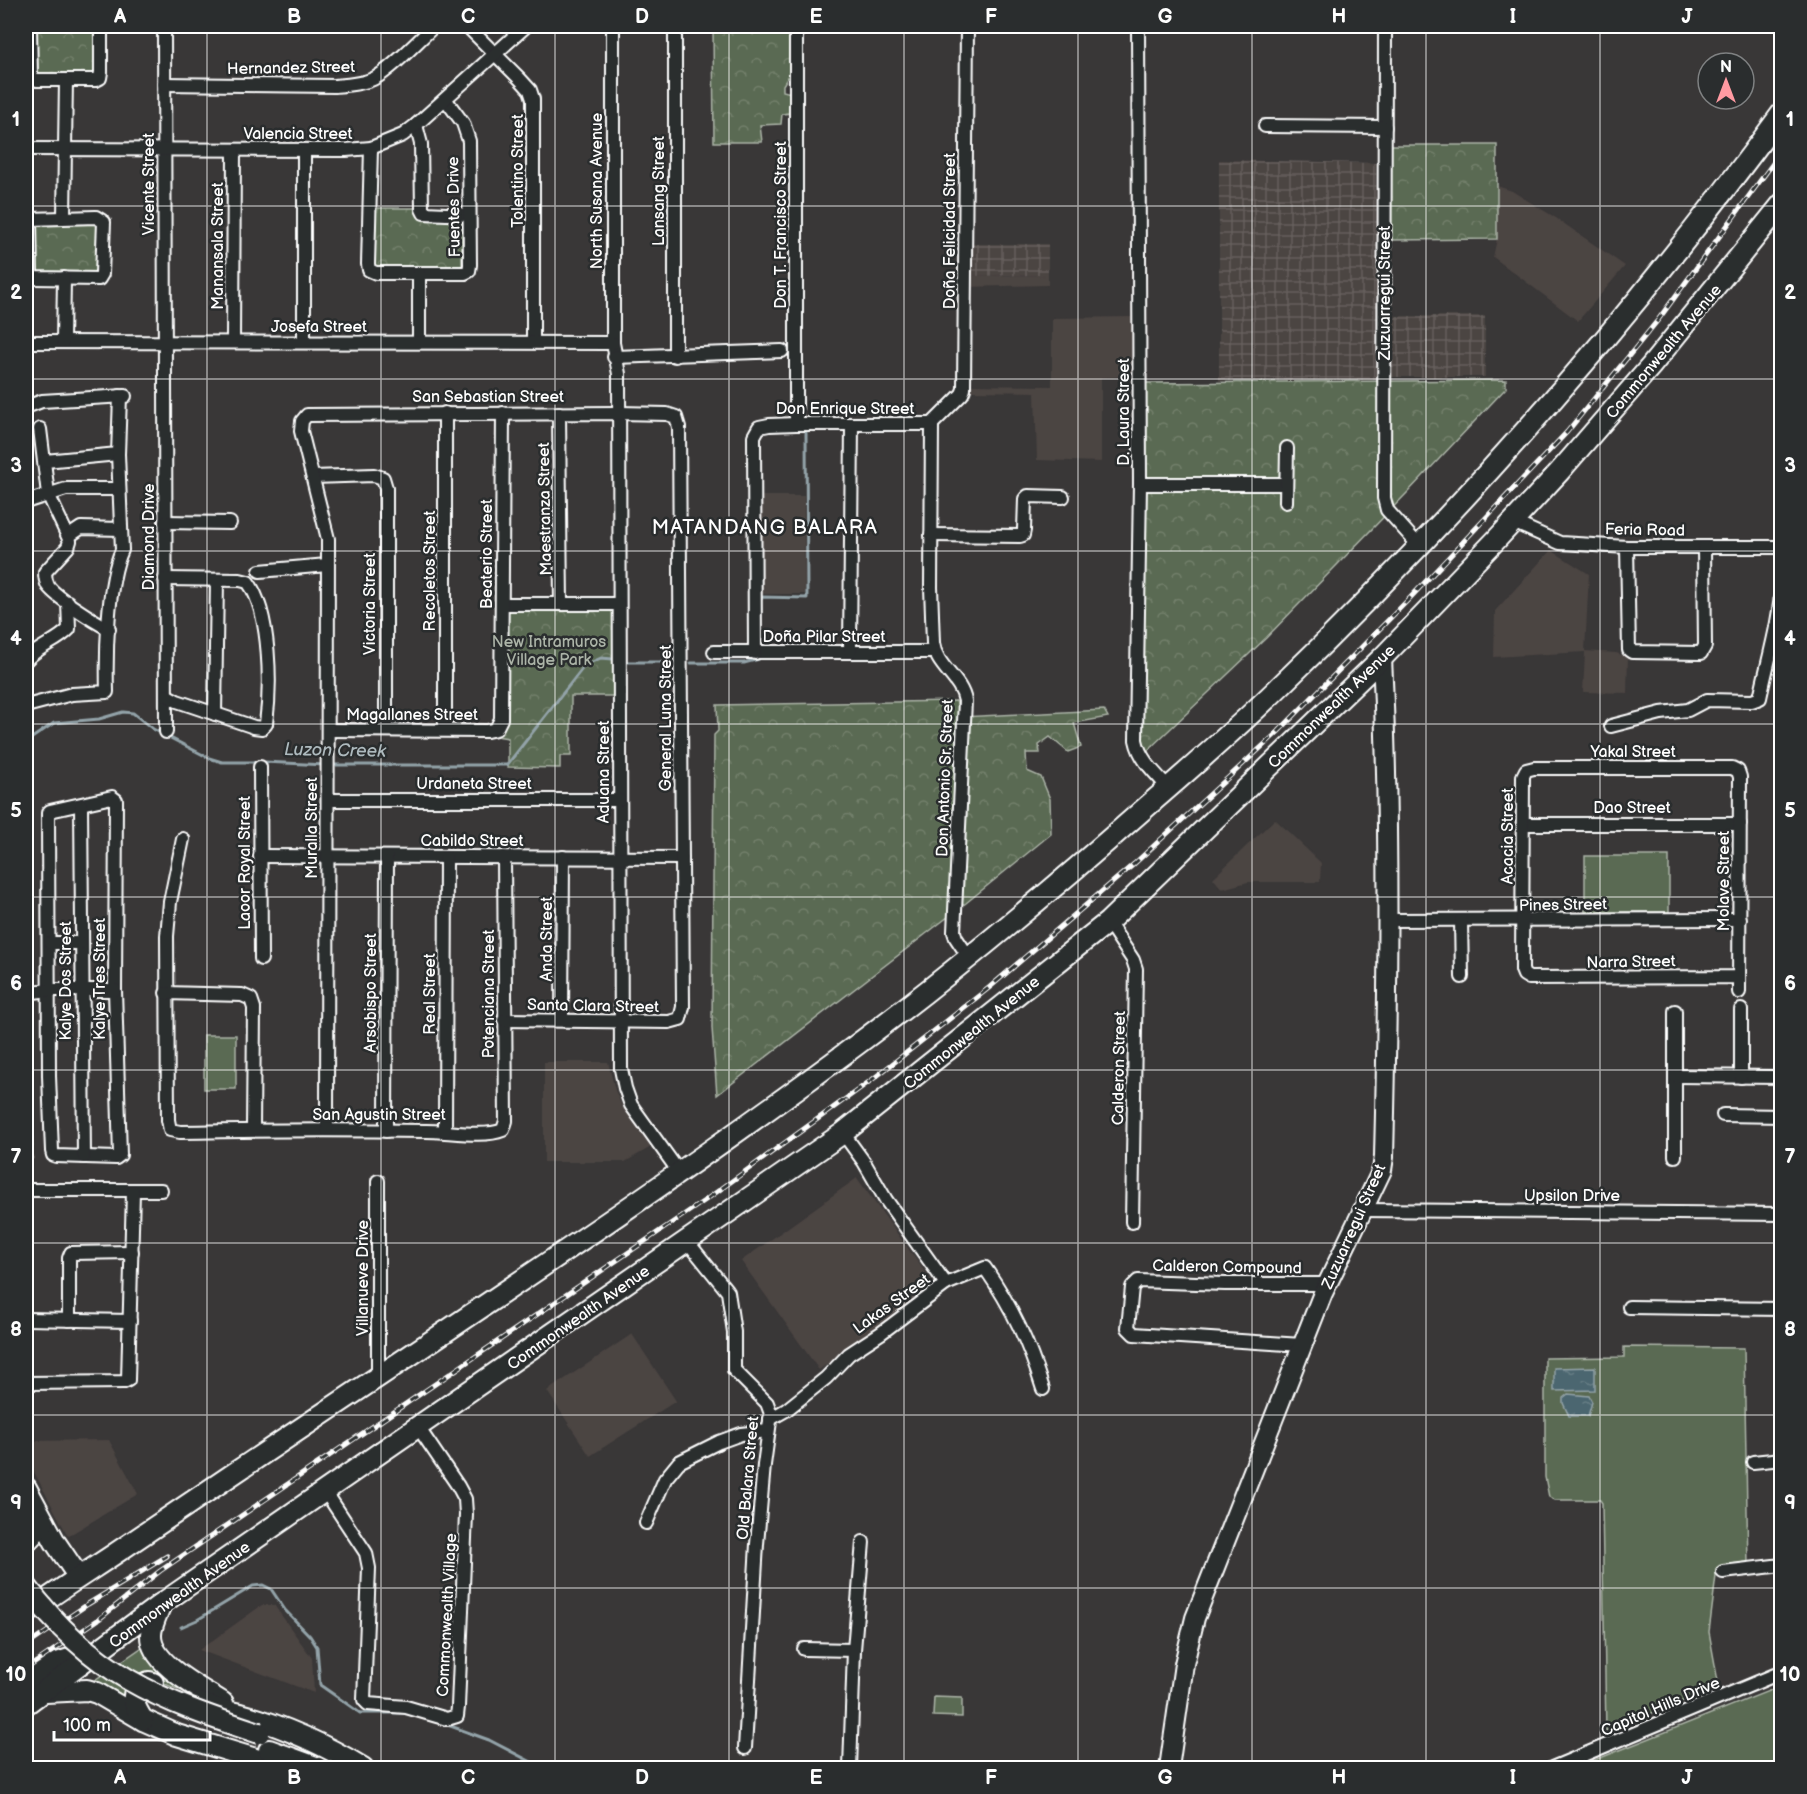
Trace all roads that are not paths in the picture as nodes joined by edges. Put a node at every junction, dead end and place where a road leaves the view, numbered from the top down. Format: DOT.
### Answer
graph roads {
  1 [pos="30,26"];
  2 [pos="101,26"];
  3 [pos="164,26"];
  4 [pos="435,26"];
  5 [pos="467,26"];
  6 [pos="526,26"];
  7 [pos="613,26"];
  8 [pos="675,26"];
  9 [pos="796,26"];
  10 [pos="967,26"];
  11 [pos="1138,26"];
  12 [pos="1385,26"];
  13 [pos="494,54"];
  14 [pos="66,80"];
  15 [pos="164,84"];
  16 [pos="446,100"];
  17 [pos="1782,113"];
  18 [pos="416,125"];
  19 [pos="1265,126"];
  20 [pos="1385,127"];
  21 [pos="371,148"];
  22 [pos="26,149"];
  23 [pos="64,149"];
  24 [pos="164,149"];
  25 [pos="234,150"];
  26 [pos="304,151"];
  27 [pos="1782,204"];
  28 [pos="468,215"];
  29 [pos="64,217"];
  30 [pos="419,273"];
  31 [pos="64,278"];
  32 [pos="26,342"];
  33 [pos="63,342"];
  34 [pos="165,342"];
  35 [pos="233,342"];
  36 [pos="304,342"];
  37 [pos="419,342"];
  38 [pos="533,342"];
  39 [pos="613,343"];
  40 [pos="782,351"];
  41 [pos="675,356"];
  42 [pos="614,357"];
  43 [pos="26,407"];
  44 [pos="445,413"];
  45 [pos="503,413"];
  46 [pos="559,413"];
  47 [pos="619,413"];
  48 [pos="676,417"];
  49 [pos="302,421"];
  50 [pos="796,424"];
  51 [pos="852,424"];
  52 [pos="932,424"];
  53 [pos="40,429"];
  54 [pos="1287,448"];
  55 [pos="118,454"];
  56 [pos="45,461"];
  57 [pos="313,477"];
  58 [pos="1140,484"];
  59 [pos="1286,484"];
  60 [pos="119,489"];
  61 [pos="48,494"];
  62 [pos="1063,497"];
  63 [pos="26,500"];
  64 [pos="1286,502"];
  65 [pos="165,522"];
  66 [pos="1513,522"];
  67 [pos="230,523"];
  68 [pos="121,529"];
  69 [pos="931,535"];
  70 [pos="69,536"];
  71 [pos="1420,547"];
  72 [pos="1627,547"];
  73 [pos="1704,547"];
  74 [pos="1782,548"];
  75 [pos="327,565"];
  76 [pos="260,571"];
  77 [pos="165,579"];
  78 [pos="217,580"];
  79 [pos="1782,582"];
  80 [pos="68,602"];
  81 [pos="503,604"];
  82 [pos="561,604"];
  83 [pos="619,604"];
  84 [pos="109,629"];
  85 [pos="1778,647"];
  86 [pos="714,652"];
  87 [pos="850,652"];
  88 [pos="934,652"];
  89 [pos="755,653"];
  90 [pos="26,657"];
  91 [pos="1382,658"];
  92 [pos="166,695"];
  93 [pos="26,706"];
  94 [pos="215,714"];
  95 [pos="1611,726"];
  96 [pos="496,729"];
  97 [pos="328,730"];
  98 [pos="386,730"];
  99 [pos="446,730"];
  100 [pos="166,732"];
  101 [pos="260,767"];
  102 [pos="1526,770"];
  103 [pos="1738,771"];
  104 [pos="1169,788"];
  105 [pos="328,800"];
  106 [pos="620,800"];
  107 [pos="81,805"];
  108 [pos="1523,824"];
  109 [pos="1740,824"];
  110 [pos="183,839"];
  111 [pos="260,856"];
  112 [pos="328,856"];
  113 [pos="387,856"];
  114 [pos="446,857"];
  115 [pos="504,857"];
  116 [pos="563,857"];
  117 [pos="620,857"];
  118 [pos="682,858"];
  119 [pos="1740,919"];
  120 [pos="1387,920"];
  121 [pos="1461,920"];
  122 [pos="1522,921"];
  123 [pos="1108,922"];
  124 [pos="50,943"];
  125 [pos="81,943"];
  126 [pos="970,958"];
  127 [pos="261,959"];
  128 [pos="1524,975"];
  129 [pos="1462,977"];
  130 [pos="1739,977"];
  131 [pos="50,990"];
  132 [pos="81,990"];
  133 [pos="115,990"];
  134 [pos="1739,992"];
  135 [pos="26,993"];
  136 [pos="166,993"];
  137 [pos="1742,1010"];
  138 [pos="1675,1011"];
  139 [pos="680,1018"];
  140 [pos="504,1020"];
  141 [pos="562,1020"];
  142 [pos="620,1021"];
  143 [pos="1675,1076"];
  144 [pos="1741,1077"];
  145 [pos="1782,1077"];
  146 [pos="1723,1116"];
  147 [pos="1782,1116"];
  148 [pos="253,1130"];
  149 [pos="327,1130"];
  150 [pos="503,1130"];
  151 [pos="386,1131"];
  152 [pos="445,1131"];
  153 [pos="843,1133"];
  154 [pos="1675,1156"];
  155 [pos="84,1157"];
  156 [pos="679,1172"];
  157 [pos="378,1181"];
  158 [pos="26,1190"];
  159 [pos="161,1190"];
  160 [pos="133,1191"];
  161 [pos="1363,1210"];
  162 [pos="1782,1214"];
  163 [pos="1132,1222"];
  164 [pos="687,1241"];
  165 [pos="132,1252"];
  166 [pos="945,1284"];
  167 [pos="1327,1284"];
  168 [pos="1629,1307"];
  169 [pos="1782,1309"];
  170 [pos="26,1319"];
  171 [pos="69,1320"];
  172 [pos="130,1321"];
  173 [pos="1302,1345"];
  174 [pos="378,1376"];
  175 [pos="26,1383"];
  176 [pos="1043,1389"];
  177 [pos="769,1425"];
  178 [pos="418,1427"];
  179 [pos="1782,1459"];
  180 [pos="1753,1462"];
  181 [pos="26,1488"];
  182 [pos="326,1491"];
  183 [pos="44,1522"];
  184 [pos="646,1523"];
  185 [pos="26,1542"];
  186 [pos="863,1542"];
  187 [pos="1782,1565"];
  188 [pos="1723,1572"];
  189 [pos="78,1576"];
  190 [pos="26,1586"];
  191 [pos="59,1589"];
  192 [pos="26,1597"];
  193 [pos="161,1604"];
  194 [pos="26,1608"];
  195 [pos="26,1614"];
  196 [pos="104,1647"];
  197 [pos="804,1649"];
  198 [pos="854,1650"];
  199 [pos="1782,1672"];
  200 [pos="26,1682"];
  201 [pos="43,1692"];
  202 [pos="26,1704"];
  203 [pos="241,1714"];
  204 [pos="143,1720"];
  205 [pos="745,1748"];
  206 [pos="251,1750"];
  207 [pos="285,1768"];
  208 [pos="318,1768"];
  209 [pos="357,1768"];
  210 [pos="363,1768"];
  211 [pos="850,1768"];
  212 [pos="1169,1768"];
  213 [pos="1552,1768"];
  1 -- 14 [label="street"];
  2 -- 14 [label="street"];
  3 -- 15 [label="street, Vicente Street"];
  4 -- 15 [label="street, Hernandez Street"];
  5 -- 13 [label="street, Tolentino Street"];
  6 -- 13 [label="street, Valencia Street"];
  7 -- 39 [label="street, North Susana Avenue"];
  8 -- 41 [label="street, Lansang Street"];
  9 -- 50 [label="street, Don T. Francisco Street"];
  10 -- 52 [label="street, Doña Felicidad Street"];
  11 -- 58 [label="street, D. Laura Street"];
  12 -- 20 [label="street, Zuzuarregui Street"];
  13 -- 16 [label="street, Valencia Street"];
  13 -- 38 [label="street, Tolentino Street"];
  14 -- 23 [label="street"];
  15 -- 24 [label="street, Vicente Street"];
  16 -- 18 [label="street, Valencia Street"];
  16 -- 28 [label="street, Fuentes Drive"];
  17 -- 71 [label="main road"];
  18 -- 21 [label="street, Valencia Street"];
  18 -- 28 [label="street"];
  19 -- 20 [label="street"];
  20 -- 71 [label="street, Zuzuarregui Street"];
  21 -- 26 [label="street, Valencia Street"];
  21 -- 30 [label="street, Fuentes Drive"];
  22 -- 23 [label="street, Valencia Street"];
  23 -- 24 [label="street, Valencia Street"];
  23 -- 29 [label="street"];
  24 -- 25 [label="street, Valencia Street"];
  24 -- 34 [label="street, Vicente Street"];
  25 -- 26 [label="street, Valencia Street"];
  25 -- 35 [label="street, Manansala Street"];
  26 -- 36 [label="street"];
  27 -- 66 [label="main road, Commonwealth Avenue"];
  28 -- 30 [label="street, Fuentes Drive"];
  29 -- 31 [label="street"];
  29 -- 31 [label="street"];
  30 -- 37 [label="street"];
  31 -- 33 [label="street"];
  32 -- 33 [label="street, Josefa Street"];
  33 -- 34 [label="street, Josefa Street"];
  34 -- 35 [label="street, Josefa Street"];
  34 -- 65 [label="street, Diamond Drive"];
  35 -- 36 [label="street, Josefa Street"];
  36 -- 37 [label="street, Josefa Street"];
  37 -- 38 [label="street, Josefa Street"];
  38 -- 39 [label="street, Josefa Street"];
  39 -- 42 [label="street, North Susana Avenue"];
  40 -- 41 [label="street"];
  41 -- 42 [label="street"];
  42 -- 47 [label="street, Aduana Street"];
  43 -- 55 [label="street"];
  44 -- 45 [label="street, San Sebastian Street"];
  44 -- 49 [label="street, San Sebastian Street"];
  44 -- 99 [label="street, Recoletos Street"];
  45 -- 46 [label="street, San Sebastian Street"];
  45 -- 81 [label="street, Beaterio Street"];
  46 -- 47 [label="street, San Sebastian Street"];
  46 -- 82 [label="street, Maestranza Street"];
  47 -- 48 [label="street, San Sebastian Street"];
  47 -- 83 [label="street, Aduana Street"];
  48 -- 118 [label="street, General Luna Street"];
  49 -- 57 [label="street, Muralla Street"];
  50 -- 51 [label="street, Don Enrique Street"];
  50 -- 89 [label="street, Don Enrique Street"];
  51 -- 52 [label="street, Don Enrique Street"];
  51 -- 87 [label="street"];
  52 -- 69 [label="street"];
  53 -- 56 [label="street"];
  54 -- 59 [label="street"];
  55 -- 56 [label="street"];
  55 -- 60 [label="street"];
  56 -- 61 [label="street"];
  57 -- 75 [label="street, Muralla Street"];
  57 -- 98 [label="street, Victoria Street"];
  58 -- 59 [label="street"];
  58 -- 104 [label="street, D. Laura Street"];
  59 -- 64 [label="street"];
  60 -- 61 [label="street"];
  60 -- 68 [label="street"];
  61 -- 63 [label="street"];
  61 -- 70 [label="street"];
  62 -- 69 [label="street"];
  65 -- 67 [label="street"];
  65 -- 77 [label="street, Diamond Drive"];
  66 -- 72 [label="street, Feria Road"];
  66 -- 91 [label="main road, Commonwealth Avenue"];
  68 -- 70 [label="street"];
  68 -- 84 [label="street"];
  69 -- 88 [label="street"];
  70 -- 80 [label="street"];
  71 -- 104 [label="main road"];
  72 -- 73 [label="street, Feria Road"];
  72 -- 73 [label="street"];
  73 -- 74 [label="street, Feria Road"];
  75 -- 76 [label="street"];
  75 -- 97 [label="street, Muralla Street"];
  77 -- 78 [label="street"];
  77 -- 92 [label="street, Diamond Drive"];
  78 -- 94 [label="street"];
  78 -- 94 [label="street"];
  79 -- 85 [label="street"];
  80 -- 84 [label="street"];
  80 -- 90 [label="street"];
  81 -- 82 [label="street"];
  81 -- 96 [label="street, Beaterio Street"];
  82 -- 83 [label="street"];
  83 -- 106 [label="street, Aduana Street"];
  84 -- 93 [label="street"];
  85 -- 95 [label="street"];
  86 -- 89 [label="street, Doña Pilar Street"];
  87 -- 88 [label="street, Doña Pilar Street"];
  87 -- 89 [label="street, Doña Pilar Street"];
  88 -- 126 [label="street, Don Antonio Sr. Street"];
  91 -- 120 [label="street, Zuzuarregui Street"];
  91 -- 123 [label="main road, Commonwealth Avenue"];
  92 -- 94 [label="street"];
  92 -- 100 [label="street, Diamond Drive"];
  96 -- 99 [label="street, Magallanes Street"];
  97 -- 98 [label="street, Magallanes Street"];
  97 -- 105 [label="street, Muralla Street"];
  98 -- 99 [label="street, Magallanes Street"];
  101 -- 111 [label="street, Laoor Royal Street"];
  102 -- 103 [label="street, Yakal Street"];
  102 -- 108 [label="street, Acacia Street"];
  103 -- 109 [label="street, Molave Street"];
  104 -- 126 [label="main road"];
  105 -- 106 [label="street, Urdaneta Street"];
  105 -- 112 [label="street, Muralla Street"];
  106 -- 117 [label="street, Aduana Street"];
  107 -- 124 [label="street"];
  107 -- 125 [label="street, Kalye Dos Street"];
  107 -- 133 [label="street, Kalye Tres Street"];
  108 -- 109 [label="street, Dao Street"];
  108 -- 122 [label="street, Acacia Street"];
  109 -- 119 [label="street, Molave Street"];
  110 -- 136 [label="street"];
  111 -- 112 [label="street, Cabildo Street"];
  111 -- 127 [label="street, Laoor Royal Street"];
  112 -- 113 [label="street, Cabildo Street"];
  112 -- 149 [label="street, Muralla Street"];
  113 -- 114 [label="street, Cabildo Street"];
  113 -- 151 [label="street, Arsobispo Street"];
  114 -- 115 [label="street, Cabildo Street"];
  114 -- 152 [label="street, Real Street"];
  115 -- 116 [label="street, Cabildo Street"];
  115 -- 140 [label="street, Potenciana Street"];
  116 -- 117 [label="street, Cabildo Street"];
  116 -- 141 [label="street, Anda Street"];
  117 -- 118 [label="street, Cabildo Street"];
  117 -- 142 [label="street, Aduana Street"];
  118 -- 139 [label="street, General Luna Street"];
  119 -- 122 [label="street, Pines Street"];
  119 -- 130 [label="street, Molave Street"];
  120 -- 121 [label="street, Pines Street"];
  120 -- 161 [label="street, Zuzuarregui Street"];
  121 -- 122 [label="street, Pines Street"];
  121 -- 129 [label="street"];
  122 -- 128 [label="street, Acacia Street"];
  123 -- 153 [label="main road, Commonwealth Avenue"];
  123 -- 163 [label="street, Calderon Street"];
  124 -- 125 [label="street"];
  124 -- 131 [label="street"];
  125 -- 132 [label="street, Kalye Dos Street"];
  126 -- 156 [label="main road"];
  128 -- 130 [label="street, Narra Street"];
  130 -- 134 [label="street, Molave Street"];
  131 -- 132 [label="street"];
  131 -- 135 [label="street"];
  131 -- 155 [label="street"];
  132 -- 133 [label="street"];
  132 -- 155 [label="street, Kalye Dos Street"];
  133 -- 155 [label="street, Kalye Tres Street"];
  136 -- 148 [label="street"];
  136 -- 148 [label="street, San Agustin Street"];
  137 -- 144 [label="street"];
  138 -- 143 [label="street"];
  139 -- 142 [label="street, Santa Clara Street"];
  140 -- 141 [label="street, Santa Clara Street"];
  140 -- 150 [label="street, Potenciana Street"];
  141 -- 142 [label="street, Santa Clara Street"];
  142 -- 156 [label="street, Aduana Street"];
  143 -- 144 [label="street"];
  143 -- 154 [label="street"];
  144 -- 145 [label="street"];
  146 -- 147 [label="street"];
  148 -- 149 [label="street, San Agustin Street"];
  149 -- 151 [label="street, San Agustin Street"];
  150 -- 152 [label="street, San Agustin Street"];
  151 -- 152 [label="street, San Agustin Street"];
  153 -- 164 [label="main road, Commonwealth Avenue"];
  153 -- 166 [label="street, Lakas Street"];
  156 -- 174 [label="main road"];
  157 -- 174 [label="street, Villanueve Drive"];
  158 -- 160 [label="street"];
  159 -- 160 [label="street"];
  160 -- 165 [label="street"];
  161 -- 162 [label="street, Upsilon Drive"];
  161 -- 167 [label="street, Zuzuarregui Street"];
  164 -- 177 [label="street, Old Balara Street"];
  164 -- 178 [label="main road, Commonwealth Avenue"];
  165 -- 171 [label="street"];
  165 -- 172 [label="street"];
  166 -- 176 [label="street"];
  166 -- 177 [label="street, Lakas Street"];
  167 -- 173 [label="street, Zuzuarregui Street"];
  167 -- 173 [label="street, Calderon Compound"];
  168 -- 169 [label="street"];
  170 -- 171 [label="street"];
  171 -- 172 [label="street"];
  172 -- 175 [label="street"];
  173 -- 212 [label="street, Zuzuarregui Street"];
  174 -- 189 [label="main road"];
  177 -- 184 [label="street"];
  177 -- 205 [label="street, Old Balara Street"];
  178 -- 182 [label="main road, Commonwealth Avenue"];
  178 -- 182 [label="street, Commonwealth Village"];
  179 -- 180 [label="street"];
  181 -- 183 [label="main road"];
  182 -- 193 [label="main road, Commonwealth Avenue"];
  183 -- 185 [label="main road"];
  183 -- 189 [label="main road"];
  186 -- 198 [label="street"];
  187 -- 188 [label="street"];
  189 -- 191 [label="main road"];
  190 -- 206 [label="main road, bridge"];
  191 -- 192 [label="main road"];
  191 -- 195 [label="main road"];
  193 -- 196 [label="main road, Commonwealth Avenue"];
  193 -- 203 [label="main road"];
  194 -- 206 [label="main road"];
  196 -- 200 [label="main road"];
  196 -- 201 [label="main road, Commonwealth Avenue"];
  197 -- 198 [label="street"];
  198 -- 211 [label="street"];
  199 -- 213 [label="street, Capitol Hills Drive"];
  201 -- 202 [label="main road, Commonwealth Avenue"];
  201 -- 204 [label="main road"];
  203 -- 204 [label="main road"];
  203 -- 210 [label="main road"];
  204 -- 206 [label="main road"];
  206 -- 207 [label="main road"];
  206 -- 208 [label="main road"];
  206 -- 209 [label="main road"];
}
